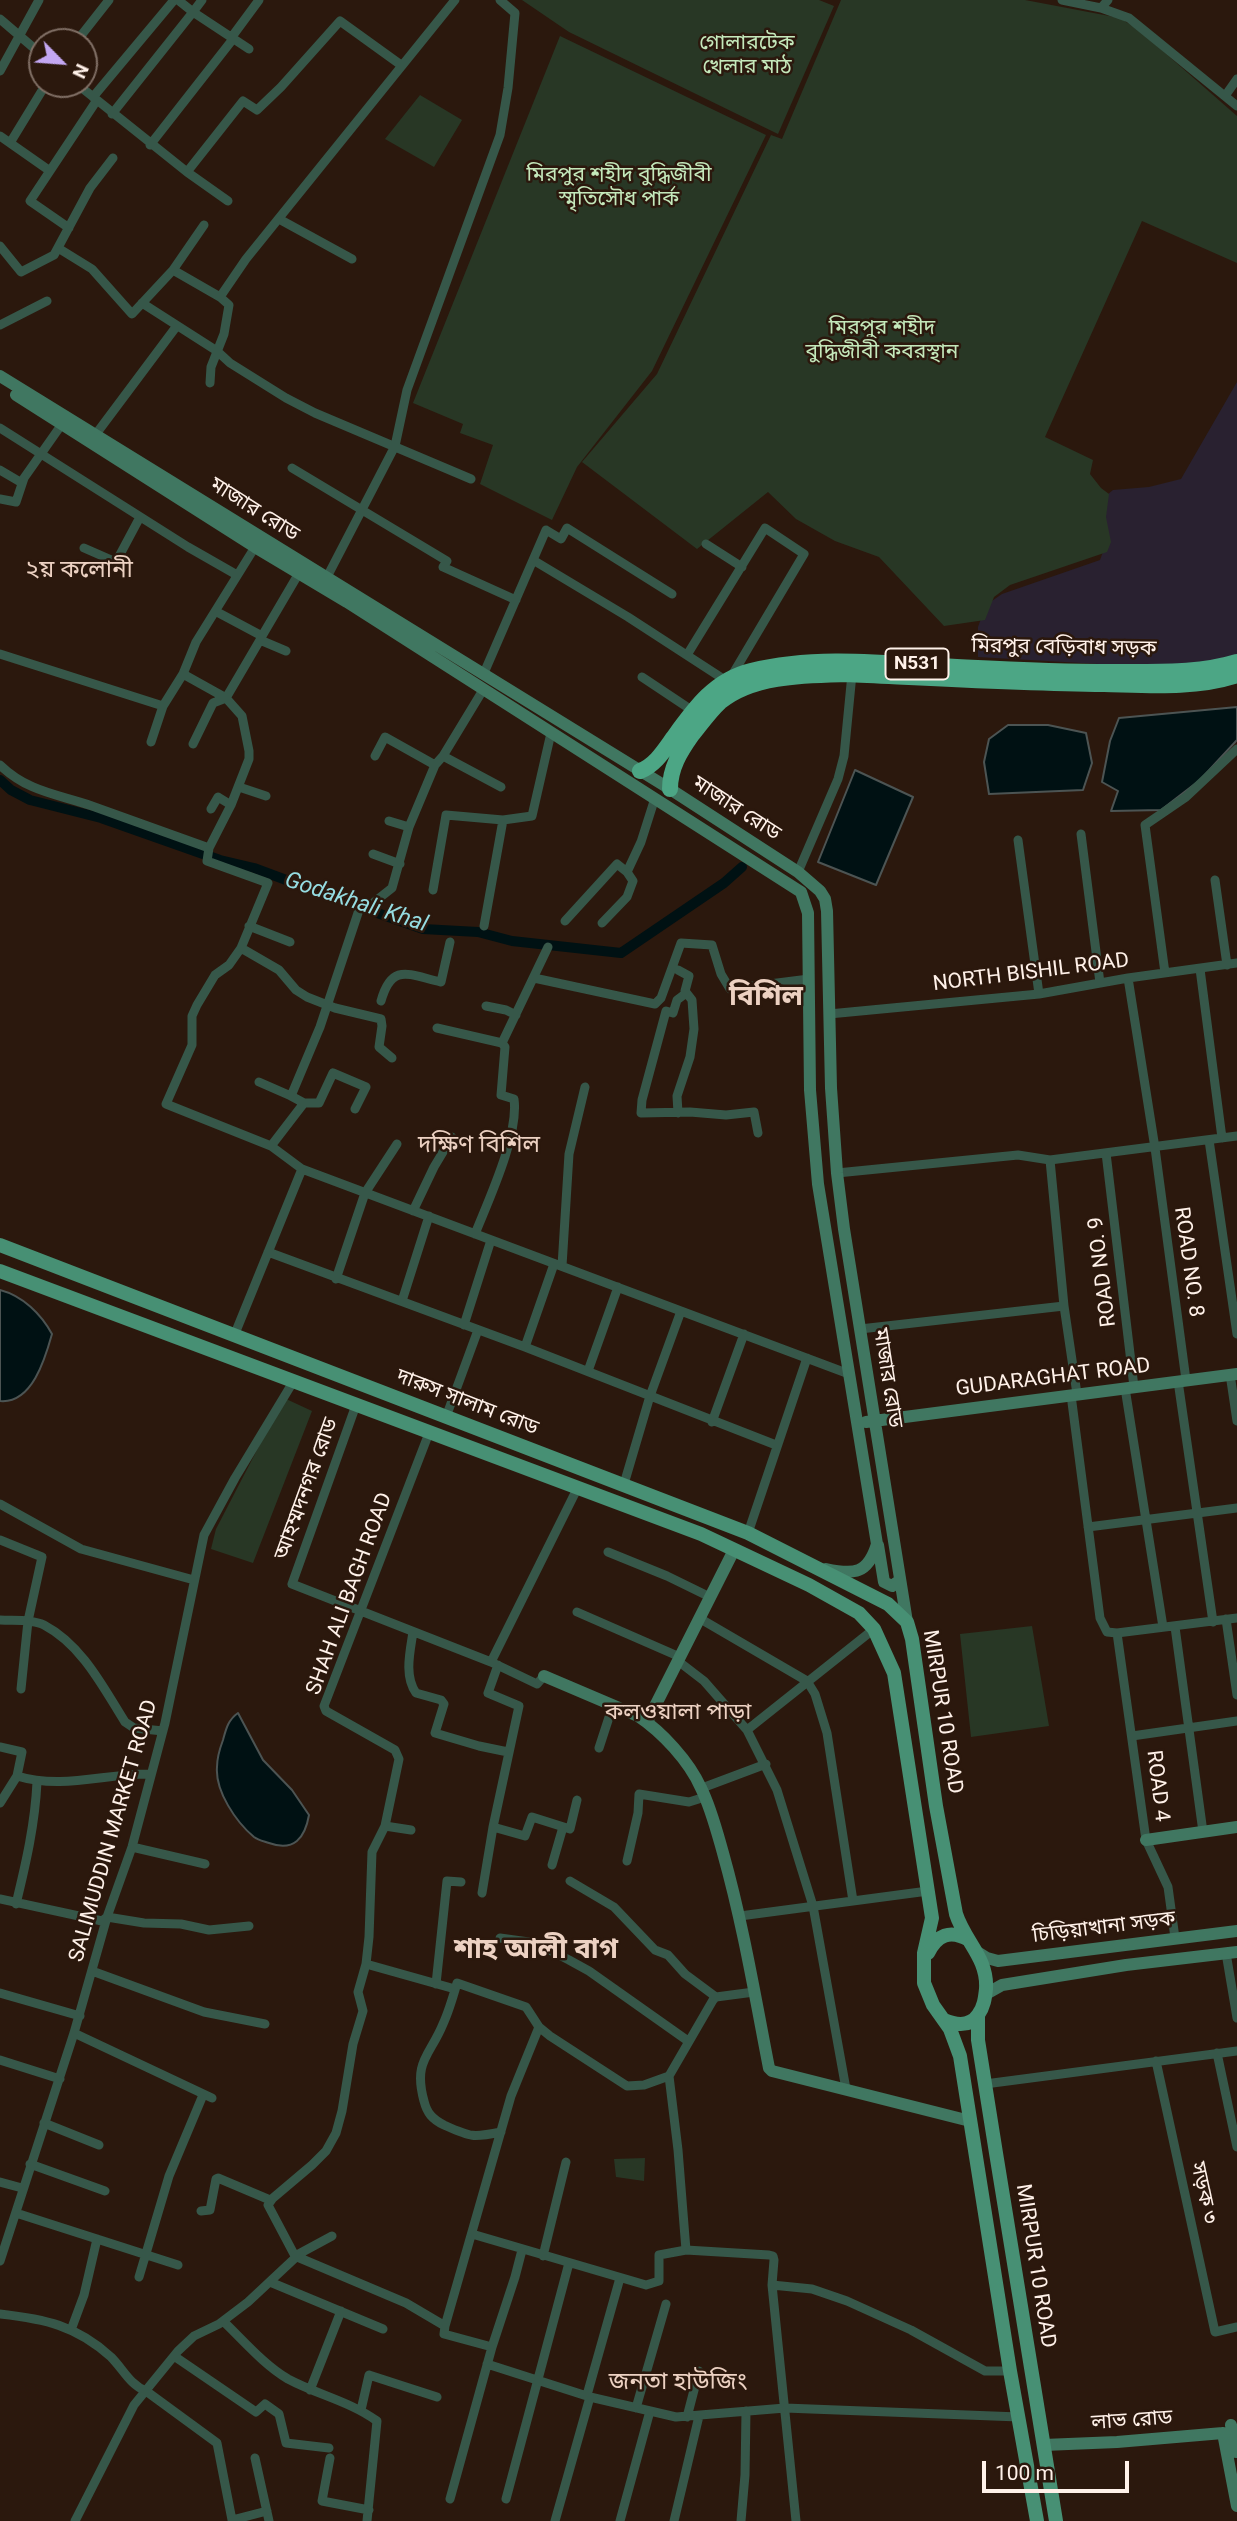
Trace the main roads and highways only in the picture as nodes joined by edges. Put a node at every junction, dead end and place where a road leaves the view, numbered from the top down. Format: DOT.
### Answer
graph roads {
  1 [pos="0,376"];
  2 [pos="0,385"];
  3 [pos="1233,669"];
  4 [pos="484,674"];
  5 [pos="754,677"];
  6 [pos="480,688"];
  7 [pos="657,759"];
  8 [pos="673,768"];
  9 [pos="636,777"];
  10 [pos="663,797"];
  11 [pos="814,885"];
  12 [pos="802,894"];
  13 [pos="827,911"];
  14 [pos="808,913"];
  15 [pos="829,1014"];
  16 [pos="809,1016"];
  17 [pos="831,1088"];
  18 [pos="810,1090"];
  19 [pos="0,1245"];
  20 [pos="0,1271"];
  21 [pos="1234,1374"];
  22 [pos="441,1415"];
  23 [pos="874,1420"];
  24 [pos="857,1423"];
  25 [pos="434,1435"];
  26 [pos="877,1544"];
  27 [pos="734,1550"];
  28 [pos="819,1567"];
  29 [pos="899,1580"];
  30 [pos="907,1622"];
  31 [pos="874,1629"];
  32 [pos="544,1676"];
  33 [pos="647,1722"];
  34 [pos="1237,1827"];
  35 [pos="1146,1840"];
  36 [pos="1237,1931"];
  37 [pos="966,1936"];
  38 [pos="979,1953"];
  39 [pos="1232,1953"];
  40 [pos="923,1964"];
  41 [pos="986,1994"];
  42 [pos="978,2016"];
  43 [pos="944,2020"];
  44 [pos="970,2121"];
  45 [pos="1231,2430"];
  46 [pos="1044,2445"];
  47 [pos="1237,2460"];
  48 [pos="1237,2506"];
  49 [pos="1037,2521"];
  50 [pos="1056,2521"];
  1 -- 4 [label="main road, মাজার রোড"];
  2 -- 6 [label="main road, মাজার রোড"];
  3 -- 5 [label="highway, মিরপুর বেড়িবাধ সড়ক / N531"];
  4 -- 6 [label="main road"];
  4 -- 9 [label="main road, মাজার রোড"];
  5 -- 7 [label="highway, মিরপুর বেড়িবাধ সড়ক / N531"];
  5 -- 8 [label="highway, মিরপুর বেড়িবাধ সড়ক / N531"];
  6 -- 9 [label="main road, মাজার রোড"];
  7 -- 8 [label="highway"];
  7 -- 9 [label="highway, মিরপুর বেড়িবাধ সড়ক / N531"];
  8 -- 10 [label="highway, মিরপুর বেড়িবাধ সড়ক / N531"];
  9 -- 10 [label="main road, মাজার রোড"];
  10 -- 11 [label="main road, মাজার রোড"];
  10 -- 12 [label="main road, মাজার রোড"];
  11 -- 12 [label="main road"];
  11 -- 13 [label="main road, মাজার রোড"];
  12 -- 14 [label="main road, মাজার রোড"];
  13 -- 14 [label="main road"];
  13 -- 15 [label="main road, মাজার রোড"];
  14 -- 16 [label="main road, মাজার রোড"];
  15 -- 16 [label="main road"];
  15 -- 17 [label="main road, মাজার রোড"];
  16 -- 18 [label="main road, মাজার রোড"];
  17 -- 18 [label="main road"];
  17 -- 23 [label="main road, মাজার রোড"];
  18 -- 24 [label="main road, মাজার রোড"];
  19 -- 22 [label="main road, দারুস সালাম রোড"];
  20 -- 25 [label="main road, দারুস সালাম রোড"];
  21 -- 23 [label="main road, GUDARAGHAT ROAD"];
  22 -- 25 [label="main road"];
  22 -- 28 [label="main road, দারুস সালাম রোড"];
  23 -- 24 [label="main road, GUDARAGHAT ROAD"];
  23 -- 29 [label="main road, মাজার রোড"];
  24 -- 26 [label="main road, মাজার রোড"];
  25 -- 27 [label="main road, দারুস সালাম রোড"];
  26 -- 28 [label="main road"];
  26 -- 29 [label="main road, মাজার রোড"];
  27 -- 31 [label="main road, দারুস সালাম রোড"];
  27 -- 33 [label="main road"];
  28 -- 30 [label="main road, দারুস সালাম রোড"];
  29 -- 30 [label="main road, মাজার রোড"];
  30 -- 37 [label="main road, MIRPUR 10 ROAD"];
  31 -- 40 [label="main road, MIRPUR 10 ROAD"];
  32 -- 33 [label="main road"];
  33 -- 44 [label="main road"];
  34 -- 35 [label="main road"];
  36 -- 38 [label="main road, চিড়িয়াখানা সড়ক"];
  37 -- 38 [label="main road"];
  37 -- 40 [label="main road"];
  38 -- 41 [label="main road"];
  39 -- 41 [label="main road, চিড়িয়াখানা সড়ক"];
  40 -- 43 [label="main road"];
  41 -- 42 [label="main road"];
  42 -- 43 [label="main road"];
  42 -- 46 [label="main road, MIRPUR 10 ROAD"];
  43 -- 44 [label="main road, MIRPUR 10 ROAD"];
  44 -- 49 [label="main road, MIRPUR 10 ROAD"];
  45 -- 46 [label="main road, লাভ রোড"];
  45 -- 47 [label="main road"];
  45 -- 48 [label="main road"];
  46 -- 50 [label="main road, MIRPUR 10 ROAD"];
}
